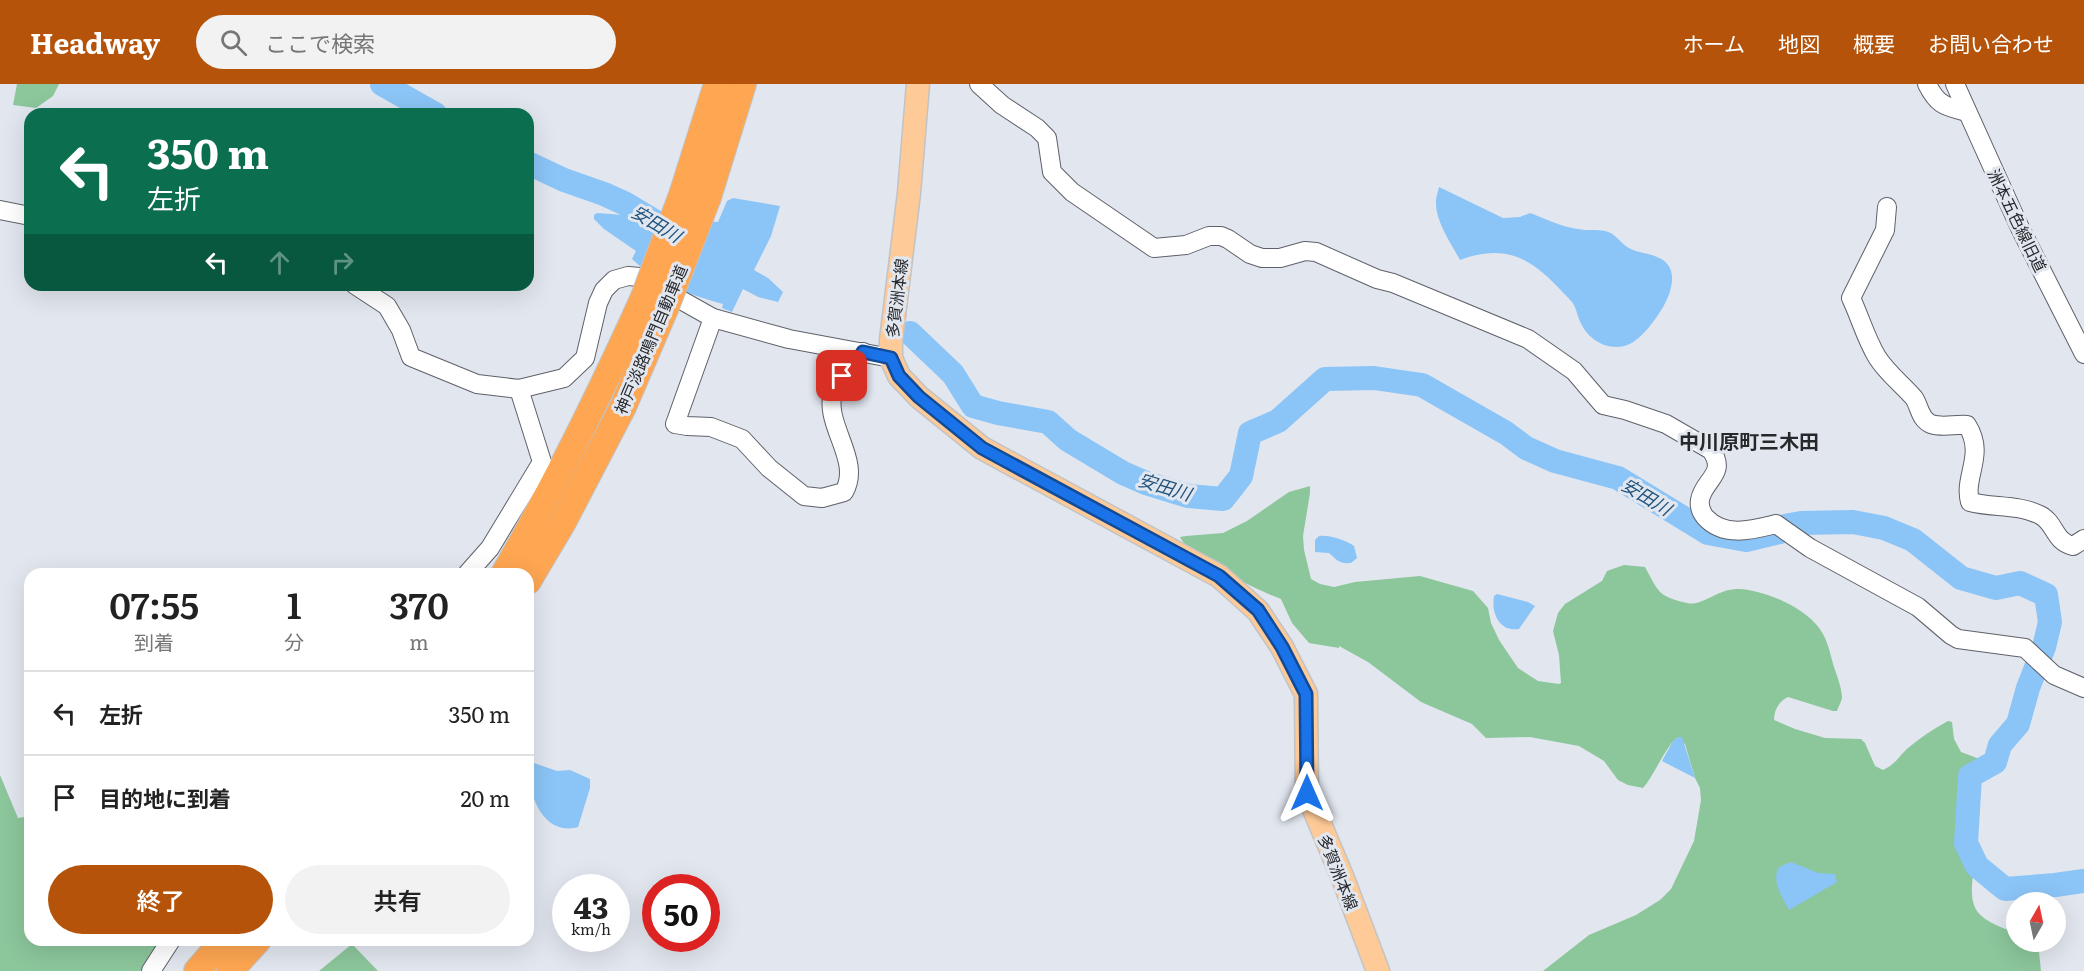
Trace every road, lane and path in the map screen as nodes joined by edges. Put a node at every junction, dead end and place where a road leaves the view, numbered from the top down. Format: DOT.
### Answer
graph roads {
  1 [pos="717,84"];
  2 [pos="743,84"];
  3 [pos="918,84"];
  4 [pos="979,84"];
  5 [pos="1928,84"];
  6 [pos="1955,84"];
  7 [pos="1967,112"];
  8 [pos="1887,207"];
  9 [pos="0,210"];
  10 [pos="24,215"];
  11 [pos="364,291"];
  12 [pos="655,303"];
  13 [pos="713,318"];
  14 [pos="863,352"];
  15 [pos="2084,354"];
  16 [pos="891,358"];
  17 [pos="519,389"];
  18 [pos="2084,539"];
  19 [pos="472,568"];
  20 [pos="507,568"];
  21 [pos="534,571"];
  22 [pos="2084,688"];
  23 [pos="167,946"];
  24 [pos="219,946"];
  25 [pos="253,946"];
  26 [pos="151,971"];
  27 [pos="196,971"];
  28 [pos="230,971"];
  29 [pos="1378,971"];
  1 -- 12 [label="highway, 神戸淡路鳴門自動車道, bridge"];
  2 -- 12 [label="highway, 神戸淡路鳴門自動車道, bridge"];
  3 -- 16 [label="main road, 多賀洲本線"];
  4 -- 22 [label="street"];
  5 -- 7 [label="street"];
  6 -- 7 [label="street, 洲本五色線旧道"];
  7 -- 15 [label="street, 洲本五色線旧道"];
  8 -- 18 [label="street"];
  9 -- 10 [label="street"];
  11 -- 17 [label="street"];
  12 -- 20 [label="highway, 神戸淡路鳴門自動車道"];
  12 -- 21 [label="highway, 神戸淡路鳴門自動車道"];
  13 -- 14 [label="street"];
  13 -- 14 [label="street"];
  13 -- 17 [label="street"];
  14 -- 16 [label="street"];
  16 -- 29 [label="main road, 多賀洲本線"];
  17 -- 19 [label="street"];
  23 -- 26 [label="street"];
  24 -- 27 [label="highway"];
  25 -- 28 [label="highway"];
}
